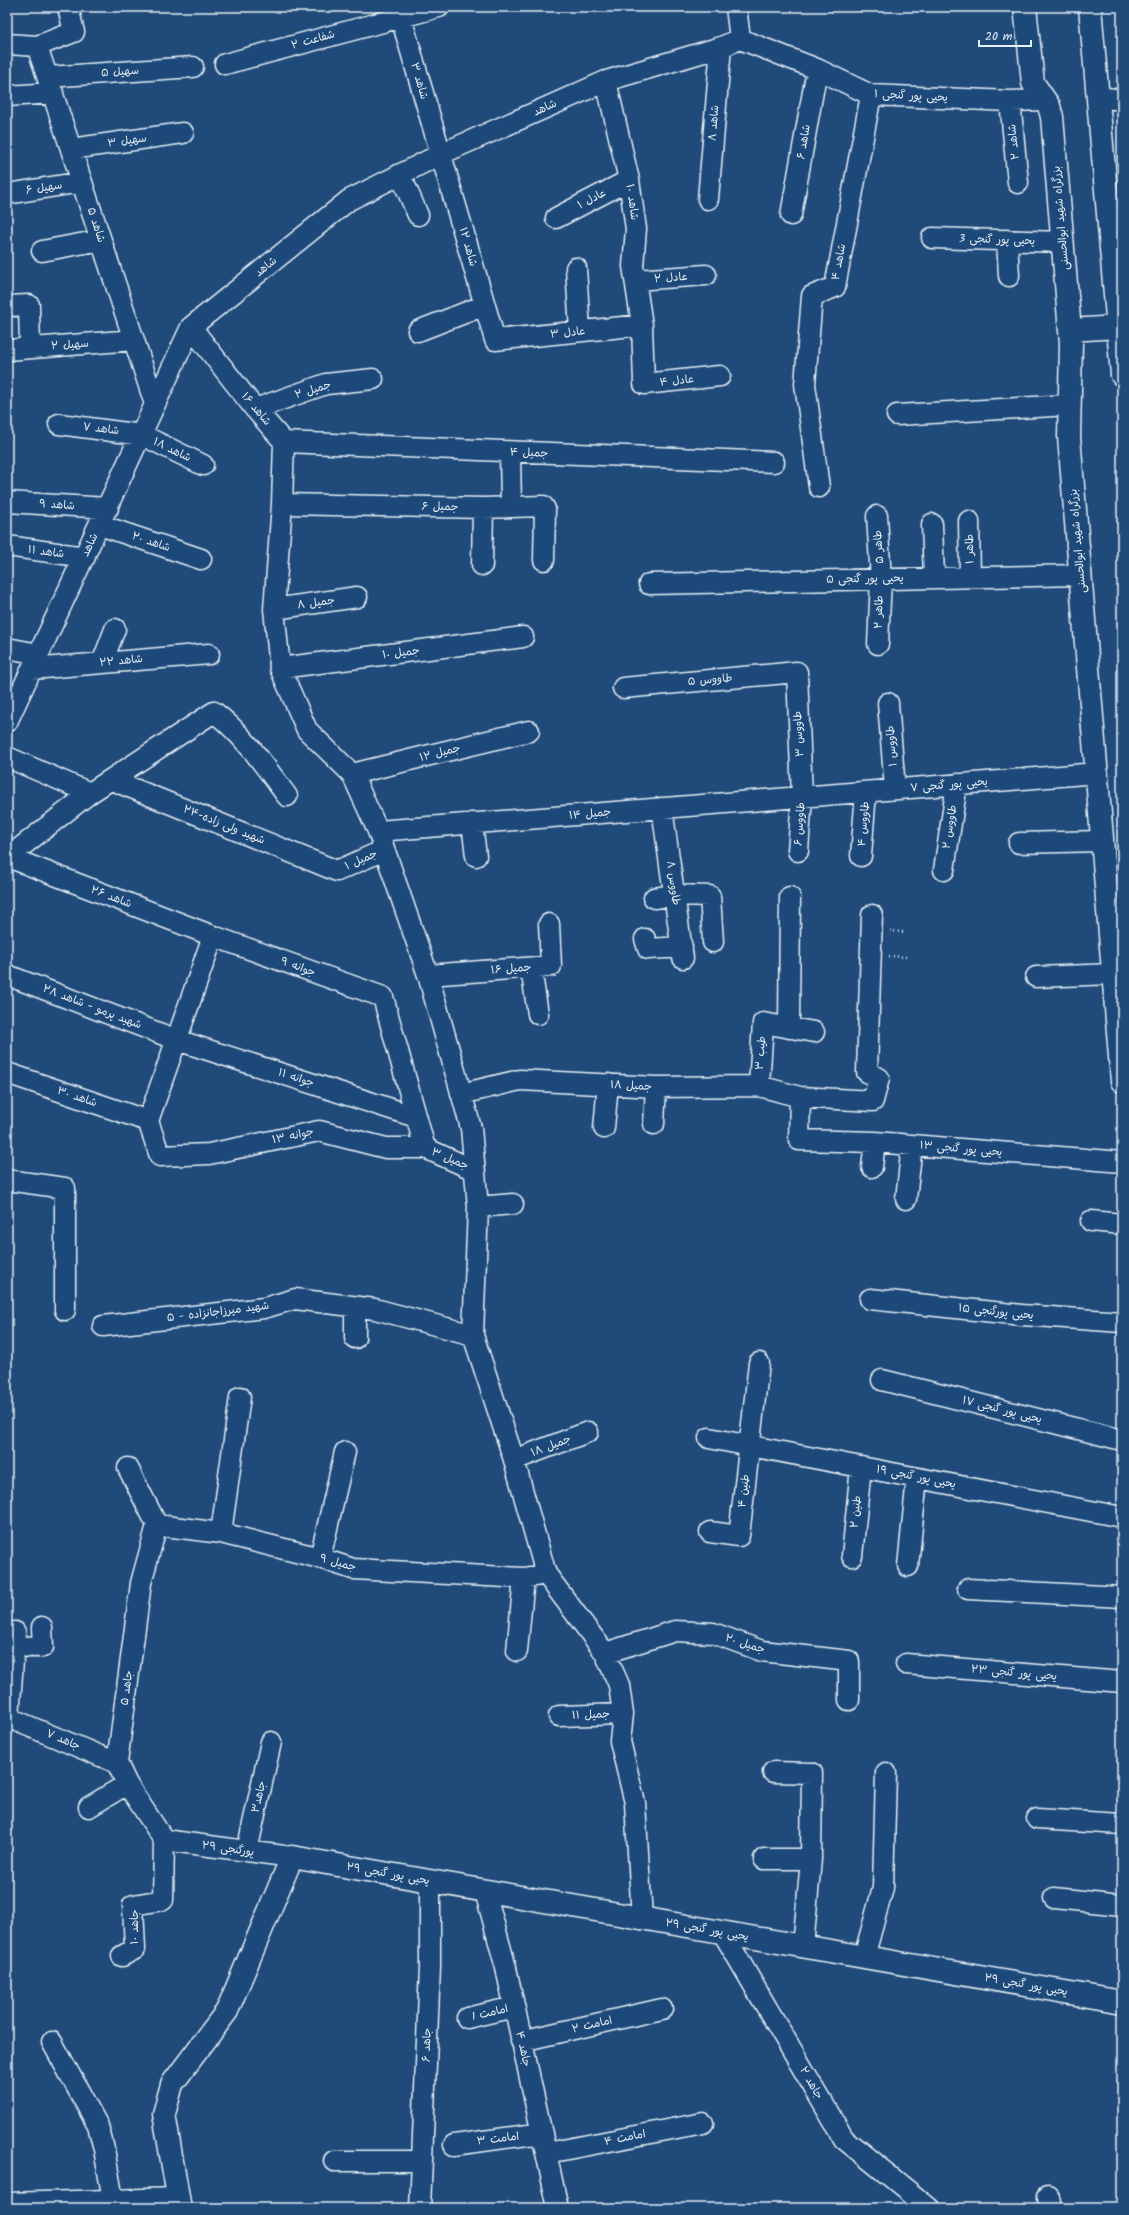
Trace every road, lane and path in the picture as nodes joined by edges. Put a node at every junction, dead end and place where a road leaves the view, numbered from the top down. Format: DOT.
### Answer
graph roads {
  1 [pos="68,7"];
  2 [pos="439,7"];
  3 [pos="736,7"];
  4 [pos="1024,7"];
  5 [pos="1090,7"];
  6 [pos="399,12"];
  7 [pos="740,39"];
  8 [pos="7,44"];
  9 [pos="37,46"];
  10 [pos="721,47"];
  11 [pos="224,64"];
  12 [pos="193,67"];
  13 [pos="817,68"];
  14 [pos="606,81"];
  15 [pos="50,85"];
  16 [pos="870,95"];
  17 [pos="7,96"];
  18 [pos="1098,97"];
  19 [pos="1045,100"];
  20 [pos="1122,100"];
  21 [pos="1010,101"];
  22 [pos="183,133"];
  23 [pos="71,149"];
  24 [pos="441,154"];
  25 [pos="400,174"];
  26 [pos="629,180"];
  27 [pos="82,182"];
  28 [pos="1018,183"];
  29 [pos="7,194"];
  30 [pos="708,199"];
  31 [pos="418,215"];
  32 [pos="791,215"];
  33 [pos="556,218"];
  34 [pos="932,238"];
  35 [pos="101,240"];
  36 [pos="1007,240"];
  37 [pos="1063,242"];
  38 [pos="42,251"];
  39 [pos="576,268"];
  40 [pos="706,275"];
  41 [pos="1009,276"];
  42 [pos="635,280"];
  43 [pos="485,305"];
  44 [pos="7,306"];
  45 [pos="642,325"];
  46 [pos="191,327"];
  47 [pos="1118,327"];
  48 [pos="1070,330"];
  49 [pos="418,331"];
  50 [pos="580,331"];
  51 [pos="134,340"];
  52 [pos="495,340"];
  53 [pos="30,348"];
  54 [pos="7,350"];
  55 [pos="1122,375"];
  56 [pos="720,376"];
  57 [pos="373,379"];
  58 [pos="155,404"];
  59 [pos="1069,405"];
  60 [pos="255,409"];
  61 [pos="897,415"];
  62 [pos="59,424"];
  63 [pos="142,435"];
  64 [pos="284,442"];
  65 [pos="510,452"];
  66 [pos="774,462"];
  67 [pos="203,464"];
  68 [pos="818,487"];
  69 [pos="7,502"];
  70 [pos="282,504"];
  71 [pos="483,508"];
  72 [pos="511,508"];
  73 [pos="877,516"];
  74 [pos="104,517"];
  75 [pos="969,521"];
  76 [pos="932,524"];
  77 [pos="7,546"];
  78 [pos="85,557"];
  79 [pos="201,559"];
  80 [pos="544,560"];
  81 [pos="482,565"];
  82 [pos="1081,574"];
  83 [pos="970,577"];
  84 [pos="934,578"];
  85 [pos="881,579"];
  86 [pos="649,584"];
  87 [pos="357,597"];
  88 [pos="274,609"];
  89 [pos="115,629"];
  90 [pos="523,637"];
  91 [pos="878,644"];
  92 [pos="7,648"];
  93 [pos="209,654"];
  94 [pos="36,661"];
  95 [pos="102,663"];
  96 [pos="280,668"];
  97 [pos="797,672"];
  98 [pos="622,688"];
  99 [pos="888,703"];
  100 [pos="7,722"];
  101 [pos="529,731"];
  102 [pos="7,757"];
  103 [pos="1097,773"];
  104 [pos="352,774"];
  105 [pos="112,780"];
  106 [pos="957,784"];
  107 [pos="895,789"];
  108 [pos="866,792"];
  109 [pos="90,793"];
  110 [pos="287,796"];
  111 [pos="802,797"];
  112 [pos="662,808"];
  113 [pos="472,823"];
  114 [pos="378,831"];
  115 [pos="1102,841"];
  116 [pos="1019,843"];
  117 [pos="384,850"];
  118 [pos="798,851"];
  119 [pos="476,856"];
  120 [pos="861,856"];
  121 [pos="8,858"];
  122 [pos="944,870"];
  123 [pos="337,871"];
  124 [pos="674,895"];
  125 [pos="790,897"];
  126 [pos="654,898"];
  127 [pos="872,915"];
  128 [pos="549,924"];
  129 [pos="213,936"];
  130 [pos="645,939"];
  131 [pos="713,942"];
  132 [pos="532,968"];
  133 [pos="1113,974"];
  134 [pos="7,975"];
  135 [pos="428,975"];
  136 [pos="1036,977"];
  137 [pos="538,1014"];
  138 [pos="789,1028"];
  139 [pos="814,1032"];
  140 [pos="177,1040"];
  141 [pos="7,1073"];
  142 [pos="1122,1081"];
  143 [pos="608,1084"];
  144 [pos="759,1086"];
  145 [pos="656,1087"];
  146 [pos="461,1094"];
  147 [pos="800,1097"];
  148 [pos="416,1117"];
  149 [pos="148,1121"];
  150 [pos="654,1124"];
  151 [pos="604,1128"];
  152 [pos="875,1142"];
  153 [pos="912,1145"];
  154 [pos="425,1148"];
  155 [pos="1122,1162"];
  156 [pos="872,1167"];
  157 [pos="474,1170"];
  158 [pos="7,1180"];
  159 [pos="906,1199"];
  160 [pos="513,1204"];
  161 [pos="478,1207"];
  162 [pos="1091,1221"];
  163 [pos="1122,1224"];
  164 [pos="870,1299"];
  165 [pos="355,1307"];
  166 [pos="65,1310"];
  167 [pos="1122,1322"];
  168 [pos="103,1326"];
  169 [pos="473,1335"];
  170 [pos="355,1338"];
  171 [pos="759,1362"];
  172 [pos="882,1380"];
  173 [pos="240,1397"];
  174 [pos="588,1432"];
  175 [pos="709,1438"];
  176 [pos="1122,1440"];
  177 [pos="749,1446"];
  178 [pos="345,1452"];
  179 [pos="514,1460"];
  180 [pos="861,1467"];
  181 [pos="128,1468"];
  182 [pos="917,1478"];
  183 [pos="1122,1517"];
  184 [pos="158,1525"];
  185 [pos="710,1532"];
  186 [pos="221,1533"];
  187 [pos="852,1556"];
  188 [pos="320,1558"];
  189 [pos="908,1566"];
  190 [pos="546,1574"];
  191 [pos="524,1578"];
  192 [pos="968,1589"];
  193 [pos="1122,1597"];
  194 [pos="42,1627"];
  195 [pos="12,1641"];
  196 [pos="517,1652"];
  197 [pos="605,1653"];
  198 [pos="906,1664"];
  199 [pos="1122,1682"];
  200 [pos="849,1700"];
  201 [pos="622,1714"];
  202 [pos="559,1716"];
  203 [pos="8,1717"];
  204 [pos="271,1742"];
  205 [pos="117,1763"];
  206 [pos="774,1772"];
  207 [pos="886,1773"];
  208 [pos="126,1784"];
  209 [pos="89,1807"];
  210 [pos="1037,1819"];
  211 [pos="1122,1824"];
  212 [pos="164,1840"];
  213 [pos="247,1851"];
  214 [pos="292,1857"];
  215 [pos="764,1859"];
  216 [pos="811,1859"];
  217 [pos="430,1881"];
  218 [pos="485,1891"];
  219 [pos="1054,1898"];
  220 [pos="1122,1905"];
  221 [pos="642,1919"];
  222 [pos="723,1933"];
  223 [pos="804,1947"];
  224 [pos="122,1956"];
  225 [pos="864,1957"];
  226 [pos="1122,2002"];
  227 [pos="514,2007"];
  228 [pos="662,2009"];
  229 [pos="466,2018"];
  230 [pos="52,2042"];
  231 [pos="521,2042"];
  232 [pos="703,2123"];
  233 [pos="542,2133"];
  234 [pos="454,2145"];
  235 [pos="547,2153"];
  236 [pos="334,2161"];
  237 [pos="422,2161"];
  238 [pos="113,2200"];
  239 [pos="7,2203"];
  240 [pos="178,2203"];
  241 [pos="420,2208"];
  242 [pos="558,2208"];
  243 [pos="929,2208"];
  1 -- 9 [label="street"];
  2 -- 6 [label="street, شفاعت ۲"];
  3 -- 7 [label="street"];
  4 -- 19 [label="main road, بزرگراه شهید ابوالحسنی"];
  5 -- 18 [label="main road"];
  6 -- 11 [label="street, شفاعت ۲"];
  6 -- 24 [label="street, شاهد ۳"];
  7 -- 10 [label="street, شاهد"];
  7 -- 13 [label="street, یحیی پور گنجی ۱"];
  8 -- 9 [label="street"];
  9 -- 15 [label="street, شاهد ۵"];
  10 -- 14 [label="street, شاهد"];
  10 -- 30 [label="street, شاهد ۸"];
  12 -- 15 [label="street, سهیل ۵"];
  13 -- 16 [label="street, یحیی پور گنجی ۱"];
  13 -- 32 [label="street, شاهد ۶"];
  14 -- 24 [label="street, شاهد"];
  14 -- 26 [label="street, شاهد ۱۰"];
  15 -- 17 [label="street, سهیل ۵"];
  15 -- 23 [label="street, شاهد ۵"];
  16 -- 21 [label="street, یحیی پور گنجی ۱"];
  16 -- 68 [label="street, شاهد ۴"];
  18 -- 20 [label="street"];
  18 -- 47 [label="main road"];
  19 -- 21 [label="street, یحیی پور گنجی ۱"];
  19 -- 37 [label="main road, بزرگراه شهید ابوالحسنی"];
  21 -- 28 [label="street, شاهد ۲"];
  22 -- 23 [label="street, سهیل ۳"];
  23 -- 27 [label="street, شاهد ۵"];
  24 -- 25 [label="street, شاهد"];
  24 -- 43 [label="street, شاهد ۱۲"];
  25 -- 31 [label="street"];
  25 -- 46 [label="street, شاهد"];
  26 -- 33 [label="street, عادل ۱"];
  26 -- 42 [label="street, شاهد ۱۰"];
  27 -- 29 [label="street, سهیل ۶"];
  27 -- 35 [label="street, شاهد ۵"];
  34 -- 36 [label="street, یحیی پور گنجی 3"];
  35 -- 38 [label="street"];
  35 -- 51 [label="street, شاهد ۵"];
  36 -- 37 [label="street, یحیی پور گنجی 3"];
  36 -- 41 [label="street"];
  37 -- 48 [label="main road, بزرگراه شهید ابوالحسنی"];
  39 -- 50 [label="street"];
  40 -- 42 [label="street, عادل ۲"];
  42 -- 45 [label="street, شاهد ۱۰"];
  43 -- 49 [label="street"];
  43 -- 52 [label="street, شاهد ۱۲"];
  44 -- 53 [label="street"];
  45 -- 50 [label="street, عادل ۳"];
  45 -- 56 [label="street, عادل ۴"];
  46 -- 58 [label="street, شاهد"];
  46 -- 60 [label="street, شاهد ۱۶"];
  47 -- 48 [label="main road"];
  47 -- 55 [label="main road"];
  48 -- 59 [label="main road, بزرگراه شهید ابوالحسنی"];
  50 -- 52 [label="street, عادل ۳"];
  51 -- 53 [label="street, سهیل ۲"];
  51 -- 58 [label="street, شاهد ۵"];
  53 -- 54 [label="street, سهیل ۲"];
  57 -- 60 [label="street, جمیل ۲"];
  58 -- 63 [label="street, شاهد"];
  59 -- 61 [label="street"];
  59 -- 82 [label="main road, بزرگراه شهید ابوالحسنی"];
  60 -- 64 [label="street, شاهد ۱۶"];
  62 -- 63 [label="street, شاهد ۷"];
  63 -- 67 [label="street, شاهد ۱۸"];
  63 -- 74 [label="street, شاهد"];
  64 -- 65 [label="street, جمیل ۴"];
  64 -- 70 [label="street"];
  65 -- 66 [label="street, جمیل ۴"];
  65 -- 72 [label="street"];
  69 -- 74 [label="street, شاهد ۹"];
  70 -- 71 [label="street, جمیل ۶"];
  70 -- 88 [label="street"];
  71 -- 72 [label="street, جمیل ۶"];
  71 -- 81 [label="street"];
  72 -- 80 [label="street, جمیل ۶"];
  73 -- 85 [label="street, طاهر ۵"];
  74 -- 78 [label="street, شاهد"];
  74 -- 79 [label="street, شاهد ۲۰"];
  75 -- 83 [label="street, طاهر ۱"];
  76 -- 84 [label="street"];
  77 -- 78 [label="street, شاهد ۱۱"];
  78 -- 94 [label="street, شاهد"];
  82 -- 83 [label="street, یحیی پور گنجی ۵"];
  82 -- 103 [label="main road, بزرگراه شهید ابوالحسنی"];
  83 -- 84 [label="street, یحیی پور گنجی ۵"];
  84 -- 85 [label="street, یحیی پور گنجی ۵"];
  85 -- 86 [label="street, یحیی پور گنجی ۵"];
  85 -- 91 [label="street, طاهر ۲"];
  87 -- 88 [label="street, جمیل ۸"];
  88 -- 96 [label="street"];
  89 -- 95 [label="street"];
  90 -- 96 [label="street, جمیل ۱۰"];
  92 -- 94 [label="street, شاهد ۲۲"];
  93 -- 95 [label="street, شاهد ۲۲"];
  94 -- 95 [label="street, شاهد ۲۲"];
  94 -- 100 [label="street, شاهد"];
  96 -- 104 [label="street"];
  97 -- 98 [label="street, طاووس ۵"];
  97 -- 111 [label="street, طاووس ۳"];
  99 -- 107 [label="street, طاووس ۱"];
  101 -- 104 [label="street, جمیل ۱۲"];
  102 -- 109 [label="street"];
  103 -- 106 [label="street, یحیی پور گنجی ۷"];
  103 -- 115 [label="main road, بزرگراه شهید ابوالحسنی"];
  104 -- 114 [label="street"];
  105 -- 109 [label="street"];
  105 -- 110 [label="street"];
  105 -- 123 [label="street, شهید ولی زاده-۲۴"];
  106 -- 107 [label="street, یحیی پور گنجی ۷"];
  106 -- 122 [label="street, طاووس ۲"];
  107 -- 108 [label="street, یحیی پور گنجی ۷"];
  108 -- 111 [label="street, یحیی پور گنجی ۷"];
  108 -- 120 [label="street, طاووس ۴"];
  109 -- 121 [label="street"];
  111 -- 112 [label="street, جمیل ۱۴"];
  111 -- 118 [label="street, طاووس ۶"];
  112 -- 113 [label="street, جمیل ۱۴"];
  112 -- 124 [label="street, طاووس ۸"];
  113 -- 114 [label="street, جمیل ۱۴"];
  113 -- 119 [label="street"];
  114 -- 117 [label="street"];
  115 -- 116 [label="street"];
  115 -- 133 [label="main road, بزرگراه شهید ابوالحسنی"];
  117 -- 123 [label="street, جمیل ۱"];
  117 -- 135 [label="street"];
  121 -- 129 [label="street, شاهد ۲۶"];
  124 -- 126 [label="street"];
  124 -- 130 [label="street, طاووس ۸"];
  124 -- 131 [label="street"];
  125 -- 138 [label="street"];
  127 -- 147 [label="street, جمیل ۱۸"];
  128 -- 132 [label="street, جمیل ۱۶"];
  129 -- 140 [label="street"];
  129 -- 148 [label="street, جوانه ۹"];
  132 -- 135 [label="street, جمیل ۱۶"];
  132 -- 137 [label="street"];
  133 -- 136 [label="street"];
  133 -- 142 [label="main road, بزرگراه شهید ابوالحسنی"];
  134 -- 140 [label="street, شهید پرمو - شاهد ۲۸"];
  135 -- 146 [label="street"];
  138 -- 139 [label="street, طیب ۳"];
  138 -- 144 [label="street, طیب ۳"];
  140 -- 148 [label="street, جوانه ۱۱"];
  140 -- 149 [label="street"];
  141 -- 149 [label="street, شاهد ۳۰"];
  143 -- 145 [label="street, جمیل ۱۸"];
  143 -- 146 [label="street, جمیل ۱۸"];
  143 -- 151 [label="street"];
  144 -- 145 [label="street, جمیل ۱۸"];
  144 -- 147 [label="street, جمیل ۱۸"];
  145 -- 150 [label="street"];
  146 -- 157 [label="street"];
  147 -- 152 [label="street, یحیی پور گنجی ۱۳"];
  148 -- 154 [label="street"];
  149 -- 154 [label="street, جوانه ۱۳"];
  152 -- 153 [label="street, یحیی پور گنجی ۱۳"];
  152 -- 156 [label="street"];
  153 -- 155 [label="street, یحیی پور گنجی ۱۳"];
  153 -- 159 [label="street"];
  154 -- 157 [label="street, جمیل ۳"];
  157 -- 161 [label="street"];
  158 -- 166 [label="street"];
  160 -- 161 [label="street"];
  161 -- 169 [label="street"];
  162 -- 163 [label="street"];
  164 -- 167 [label="street, یحیی پورگنجی ۱۵"];
  165 -- 168 [label="street, شهید میرزاجانزاده - ۵"];
  165 -- 169 [label="street, شهید میرزاجانزاده - ۵"];
  165 -- 170 [label="street"];
  169 -- 179 [label="street"];
  171 -- 177 [label="street, طنین ۴"];
  172 -- 176 [label="street, یحیی پور گنجی ۱۷"];
  173 -- 186 [label="street"];
  174 -- 179 [label="street, جمیل ۱۸"];
  175 -- 177 [label="street, یحیی پور گنجی ۱۹"];
  177 -- 180 [label="street, یحیی پور گنجی ۱۹"];
  177 -- 185 [label="street, طنین ۴"];
  178 -- 188 [label="street"];
  179 -- 190 [label="street"];
  180 -- 182 [label="street, یحیی پور گنجی ۱۹"];
  180 -- 187 [label="street, طنین ۲"];
  181 -- 184 [label="street"];
  182 -- 183 [label="street, یحیی پور گنجی ۱۹"];
  182 -- 189 [label="street"];
  184 -- 186 [label="street, جمیل ۹"];
  184 -- 205 [label="street, جاهد ۵"];
  186 -- 188 [label="street, جمیل ۹"];
  188 -- 191 [label="street, جمیل ۹"];
  190 -- 191 [label="street, جمیل ۹"];
  190 -- 197 [label="street"];
  191 -- 196 [label="street"];
  192 -- 193 [label="street"];
  194 -- 195 [label="street"];
  195 -- 203 [label="street, جاهد ۷"];
  197 -- 200 [label="street, جمیل ۲۰"];
  197 -- 201 [label="street"];
  198 -- 199 [label="street, یحیی پور گنجی ۲۳"];
  201 -- 202 [label="street, جمیل ۱۱"];
  201 -- 221 [label="street"];
  203 -- 205 [label="street, جاهد ۷"];
  204 -- 213 [label="street, جاهد۳"];
  205 -- 208 [label="street"];
  206 -- 216 [label="street"];
  207 -- 225 [label="street"];
  208 -- 209 [label="street"];
  208 -- 212 [label="street"];
  210 -- 211 [label="street"];
  212 -- 213 [label="street, پورگنجی ۲۹"];
  212 -- 224 [label="street, جاهد ۱۰"];
  213 -- 214 [label="street, پورگنجی ۲۹"];
  214 -- 217 [label="main road, یحیی پور گنجی ۲۹"];
  214 -- 240 [label="main road"];
  215 -- 216 [label="street"];
  216 -- 223 [label="street"];
  217 -- 218 [label="main road, یحیی پور گنجی ۲۹"];
  217 -- 237 [label="street, جاهد ۶"];
  218 -- 221 [label="main road, یحیی پور گنجی ۲۹"];
  218 -- 227 [label="street, جاهد ۴"];
  219 -- 220 [label="street"];
  221 -- 222 [label="main road, یحیی پور گنجی ۲۹"];
  222 -- 223 [label="main road, یحیی پور گنجی ۲۹"];
  222 -- 243 [label="street, جاهد ۲"];
  223 -- 225 [label="main road, یحیی پور گنجی ۲۹"];
  225 -- 226 [label="main road, یحیی پور گنجی ۲۹"];
  227 -- 229 [label="street, امامت 1"];
  227 -- 231 [label="street, جاهد ۴"];
  228 -- 231 [label="street, امامت ۲"];
  230 -- 238 [label="street"];
  231 -- 233 [label="street, جاهد ۴"];
  232 -- 235 [label="street, امامت ۴"];
  233 -- 234 [label="street, امامت ۳"];
  233 -- 235 [label="street, جاهد ۴"];
  235 -- 242 [label="street, جاهد ۴"];
  236 -- 237 [label="street"];
  237 -- 241 [label="street, جاهد ۶"];
  238 -- 239 [label="street"];
  238 -- 240 [label="street"];
}
